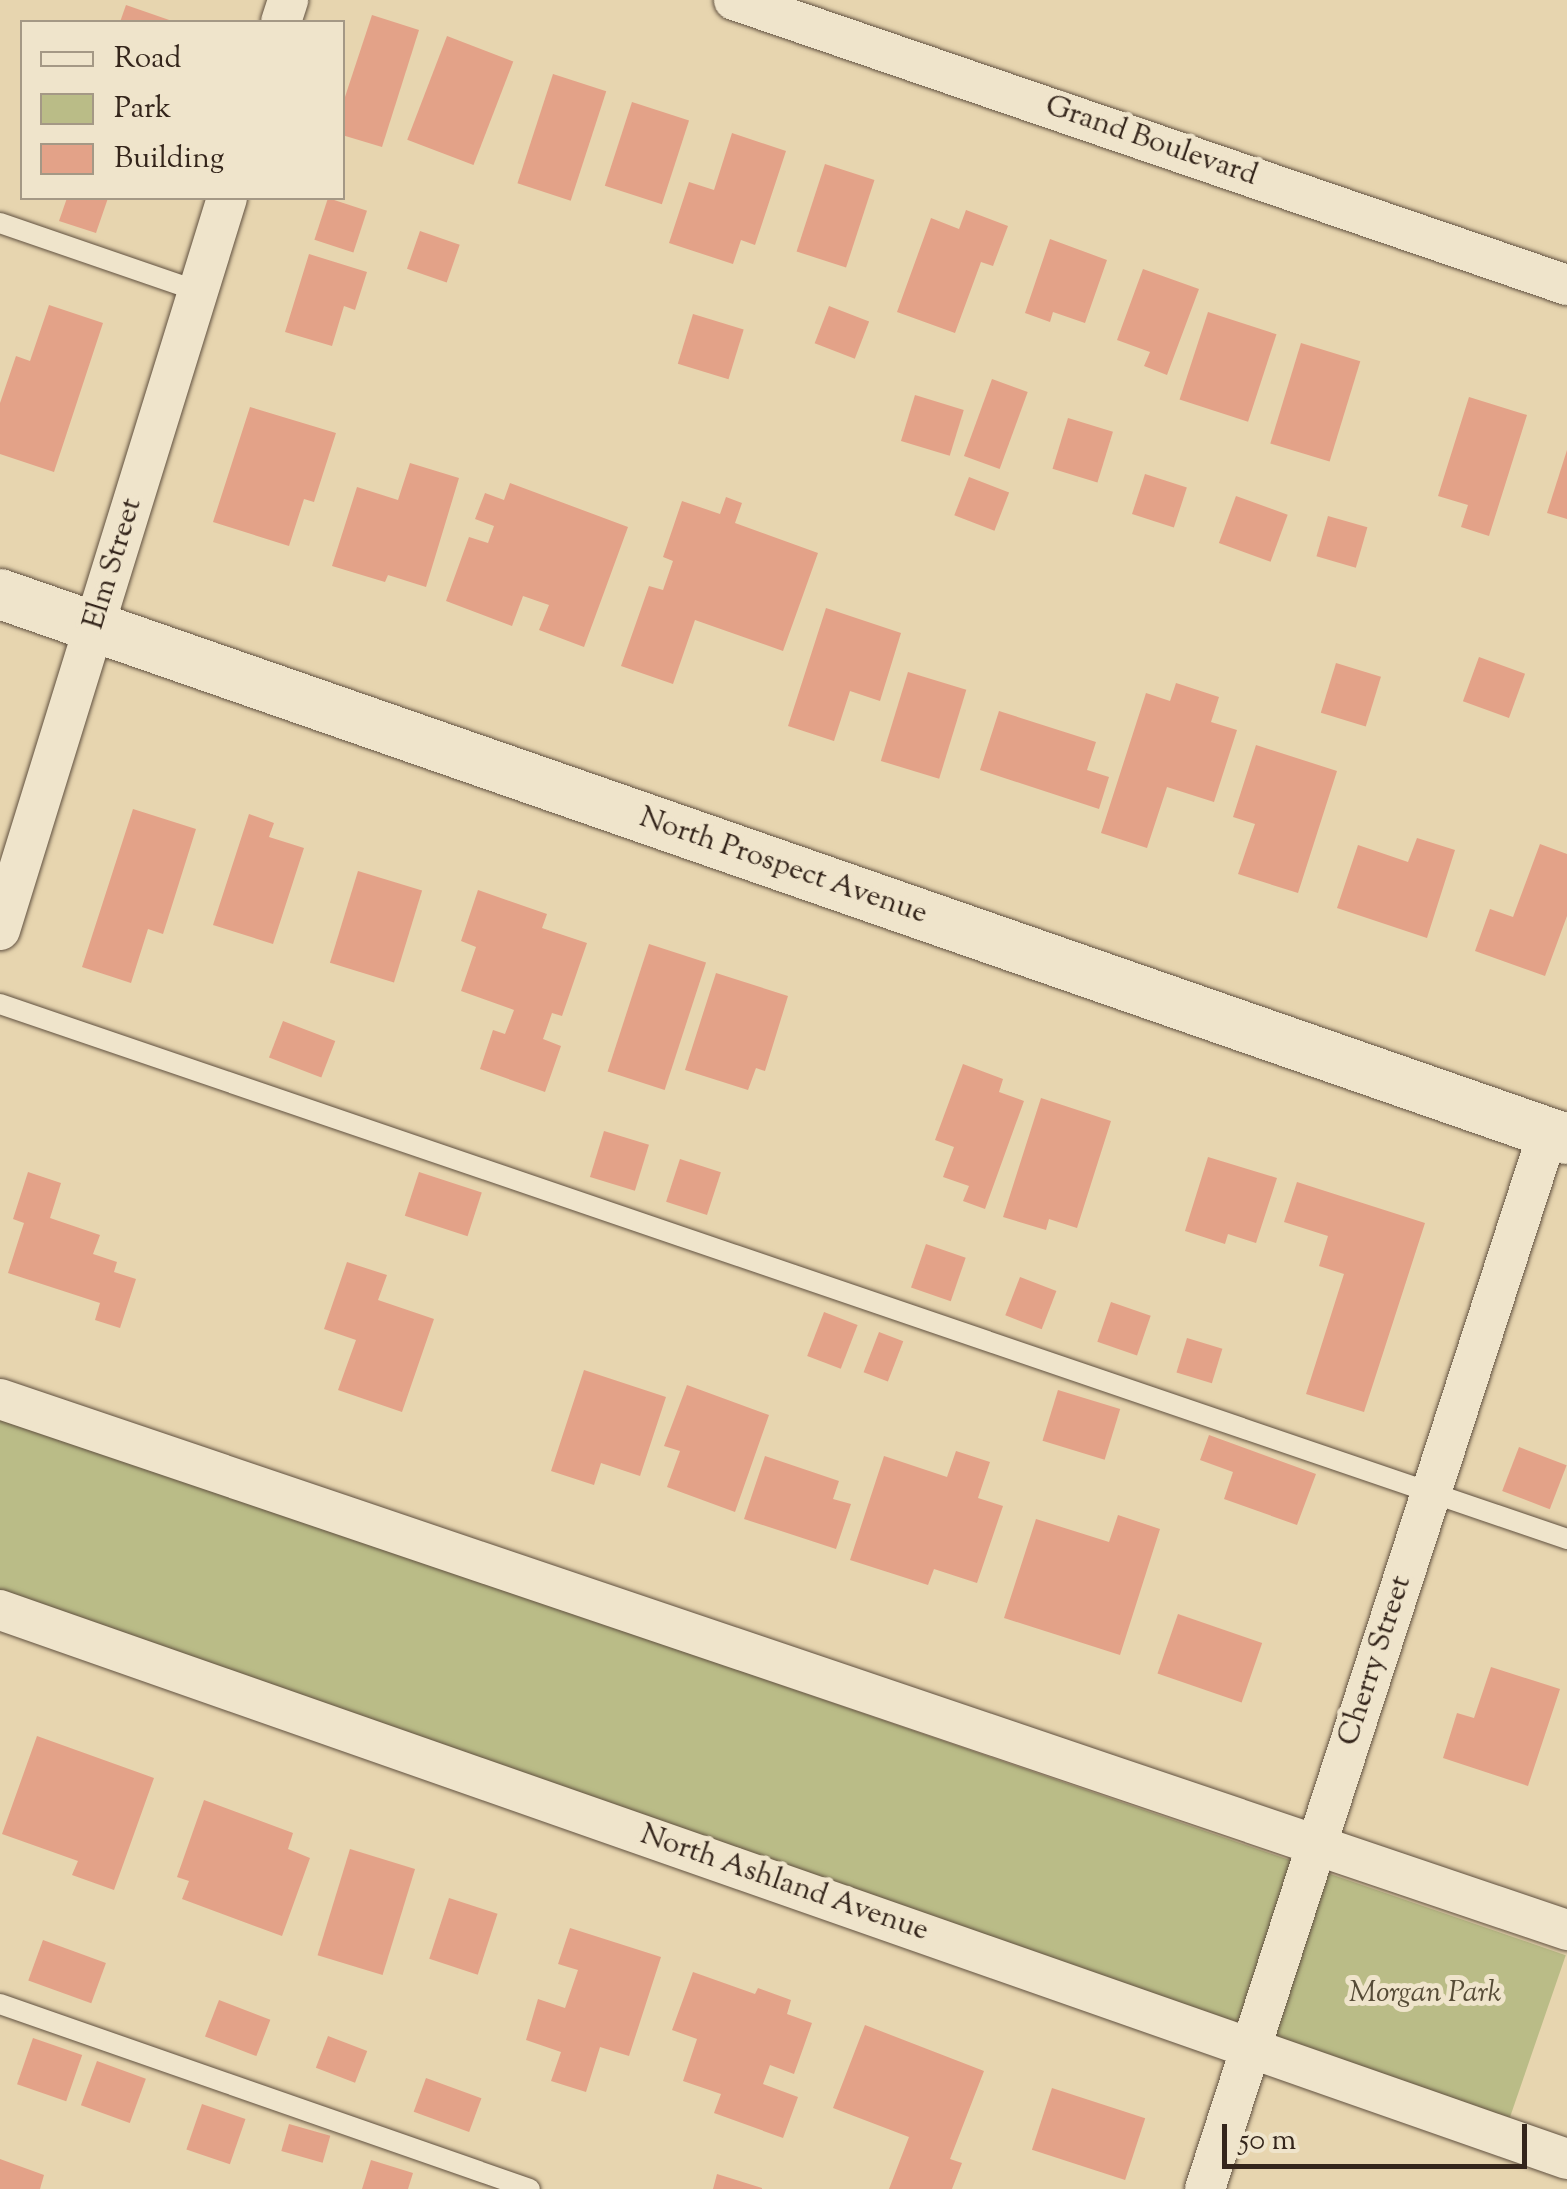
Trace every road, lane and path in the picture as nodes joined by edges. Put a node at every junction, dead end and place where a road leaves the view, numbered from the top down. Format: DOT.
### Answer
graph roads {
  1 [pos="734,0"];
  2 [pos="226,200"];
  3 [pos="0,223"];
  4 [pos="1567,285"];
  5 [pos="198,291"];
  6 [pos="0,594"];
  7 [pos="95,626"];
  8 [pos="0,930"];
  9 [pos="0,1004"];
  10 [pos="1557,1136"];
  11 [pos="0,1398"];
  12 [pos="1431,1491"];
  13 [pos="1567,1539"];
  14 [pos="0,1610"];
  15 [pos="1316,1846"];
  16 [pos="1567,1930"];
  17 [pos="0,2004"];
  18 [pos="1250,2048"];
  19 [pos="1567,2160"];
  20 [pos="530,2189"];
  21 [pos="1204,2189"];
  1 -- 4 [label="street, Grand Boulevard"];
  2 -- 5 [label="street, Elm Street"];
  3 -- 5 [label="lane"];
  5 -- 7 [label="street, Elm Street"];
  6 -- 7 [label="street, North Prospect Avenue"];
  7 -- 8 [label="street, Elm Street"];
  7 -- 10 [label="street, North Prospect Avenue"];
  9 -- 12 [label="lane"];
  10 -- 12 [label="street, Cherry Street"];
  11 -- 15 [label="street"];
  12 -- 13 [label="lane"];
  12 -- 15 [label="street, Cherry Street"];
  14 -- 18 [label="street, North Ashland Avenue"];
  15 -- 16 [label="street"];
  15 -- 18 [label="street, Cherry Street"];
  17 -- 20 [label="lane"];
  18 -- 19 [label="street, North Ashland Avenue"];
  18 -- 21 [label="street, Cherry Street"];
}
